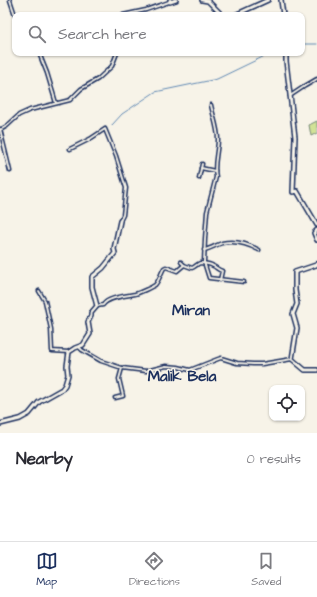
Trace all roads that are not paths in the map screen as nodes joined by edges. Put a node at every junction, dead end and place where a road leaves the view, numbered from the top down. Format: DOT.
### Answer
graph roads {
  1 [pos="10,0"];
  2 [pos="176,0"];
  3 [pos="202,0"];
  4 [pos="268,0"];
  5 [pos="281,0"];
  6 [pos="170,1"];
  7 [pos="14,12"];
  8 [pos="137,12"];
  9 [pos="219,12"];
  10 [pos="242,12"];
  11 [pos="283,12"];
  12 [pos="41,56"];
  13 [pos="116,56"];
  14 [pos="286,56"];
  15 [pos="317,79"];
  16 [pos="290,96"];
  17 [pos="56,104"];
  18 [pos="211,105"];
  19 [pos="0,129"];
  20 [pos="70,149"];
  21 [pos="202,164"];
  22 [pos="201,168"];
  23 [pos="10,171"];
  24 [pos="215,171"];
  25 [pos="199,178"];
  26 [pos="120,221"];
  27 [pos="317,225"];
  28 [pos="317,230"];
  29 [pos="317,240"];
  30 [pos="204,250"];
  31 [pos="260,250"];
  32 [pos="181,262"];
  33 [pos="205,264"];
  34 [pos="317,264"];
  35 [pos="184,265"];
  36 [pos="220,280"];
  37 [pos="244,282"];
  38 [pos="39,291"];
  39 [pos="97,306"];
  40 [pos="79,347"];
  41 [pos="69,352"];
  42 [pos="292,359"];
  43 [pos="122,368"];
  44 [pos="317,370"];
  45 [pos="115,398"];
  46 [pos="0,424"];
  1 -- 7 [label="street"];
  2 -- 6 [label="street"];
  3 -- 9 [label="street"];
  4 -- 10 [label="street"];
  5 -- 11 [label="street"];
  6 -- 8 [label="street"];
  12 -- 17 [label="street"];
  13 -- 17 [label="street"];
  14 -- 16 [label="street"];
  15 -- 16 [label="street"];
  16 -- 27 [label="street"];
  17 -- 19 [label="street"];
  18 -- 24 [label="street"];
  19 -- 23 [label="street"];
  20 -- 26 [label="street"];
  21 -- 22 [label="street"];
  22 -- 24 [label="street"];
  22 -- 25 [label="street"];
  24 -- 30 [label="street"];
  26 -- 39 [label="street"];
  28 -- 29 [label="street"];
  30 -- 31 [label="street"];
  30 -- 33 [label="street"];
  32 -- 35 [label="street"];
  33 -- 35 [label="street"];
  33 -- 36 [label="street"];
  33 -- 36 [label="street"];
  34 -- 42 [label="street"];
  35 -- 39 [label="street"];
  36 -- 37 [label="street"];
  38 -- 41 [label="street"];
  39 -- 40 [label="street"];
  40 -- 41 [label="street"];
  40 -- 43 [label="street"];
  41 -- 46 [label="street"];
  42 -- 43 [label="street"];
  42 -- 44 [label="street"];
  43 -- 45 [label="street"];
}
